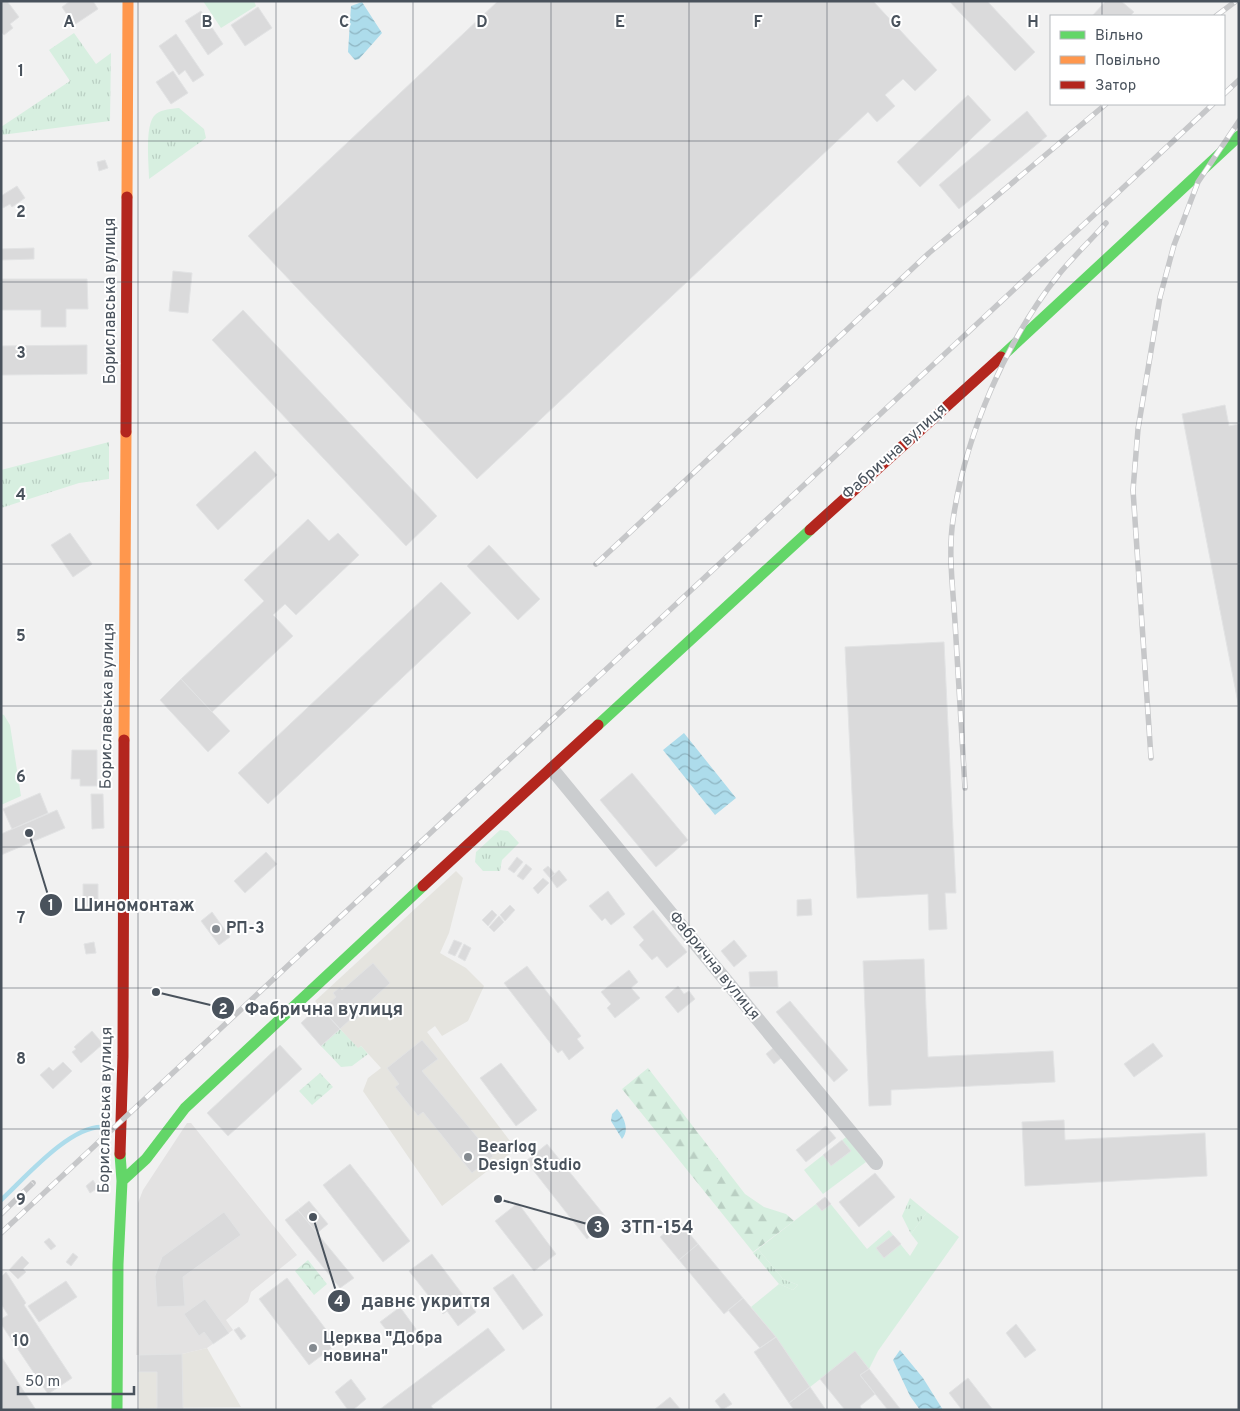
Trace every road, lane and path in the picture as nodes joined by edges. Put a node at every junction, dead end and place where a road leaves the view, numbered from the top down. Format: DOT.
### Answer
graph roads {
  1 [pos="128,1"];
  2 [pos="1239,136"];
  3 [pos="552,769"];
  4 [pos="876,1163"];
  5 [pos="122,1181"];
  6 [pos="117,1410"];
  1 -- 5 [label="street, Бориславська вулиця"];
  2 -- 3 [label="street, Фабрична вулиця"];
  3 -- 4 [label="street, Фабрична вулиця"];
  3 -- 5 [label="street, Фабрична вулиця"];
  5 -- 6 [label="street, Бориславська вулиця"];
}
